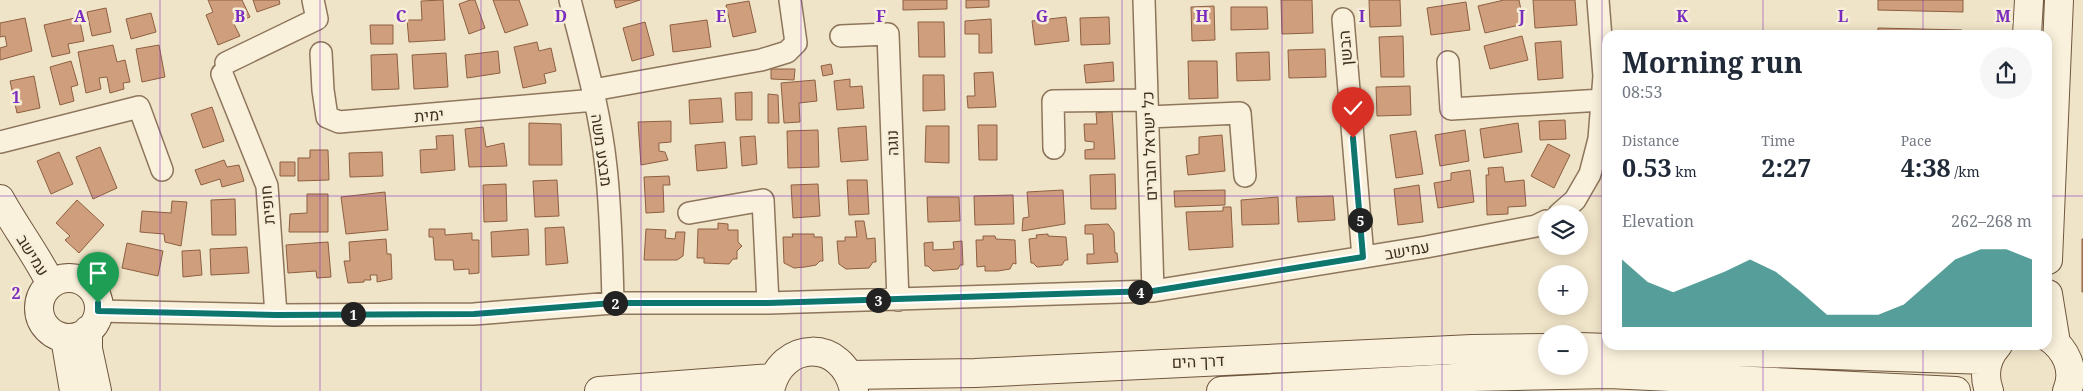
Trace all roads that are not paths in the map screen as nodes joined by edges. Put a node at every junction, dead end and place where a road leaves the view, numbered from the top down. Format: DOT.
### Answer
graph roads {
  1 [pos="313,0"];
  2 [pos="570,0"];
  3 [pos="790,0"];
  4 [pos="1144,0"];
  5 [pos="1598,0"];
  6 [pos="2029,0"];
  7 [pos="2059,0"];
  8 [pos="1343,19"];
  9 [pos="2027,30"];
  10 [pos="841,36"];
  11 [pos="1602,51"];
  12 [pos="321,54"];
  13 [pos="1448,62"];
  14 [pos="594,95"];
  15 [pos="1602,100"];
  16 [pos="1148,108"];
  17 [pos="0,142"];
  18 [pos="1054,148"];
  19 [pos="2052,165"];
  20 [pos="162,170"];
  21 [pos="1246,176"];
  22 [pos="0,199"];
  23 [pos="1569,205"];
  24 [pos="689,213"];
  25 [pos="1538,225"];
  26 [pos="1363,257"];
  27 [pos="51,284"];
  28 [pos="1153,291"];
  29 [pos="898,300"];
  30 [pos="613,303"];
  31 [pos="768,303"];
  32 [pos="2052,311"];
  33 [pos="276,315"];
  34 [pos="84,326"];
  35 [pos="1588,347"];
  36 [pos="1602,347"];
  37 [pos="1538,348"];
  38 [pos="1827,350"];
  39 [pos="1993,352"];
  40 [pos="2064,361"];
  41 [pos="852,383"];
  42 [pos="771,385"];
  43 [pos="74,391"];
  44 [pos="97,391"];
  45 [pos="599,391"];
  46 [pos="1221,391"];
  47 [pos="1956,391"];
  48 [pos="1989,391"];
  1 -- 33 [label="street, חופית"];
  2 -- 14 [label="street, מבצע משה"];
  3 -- 14 [label="street"];
  4 -- 16 [label="street, כל ישראל חברים"];
  5 -- 11 [label="street"];
  6 -- 9 [label="street"];
  7 -- 19 [label="street"];
  8 -- 26 [label="street, הבשן"];
  10 -- 29 [label="street, נוגה"];
  12 -- 14 [label="street, ימית"];
  13 -- 15 [label="street"];
  14 -- 30 [label="street, מבצע משה"];
  15 -- 23 [label="street"];
  16 -- 18 [label="street"];
  16 -- 21 [label="street"];
  16 -- 28 [label="street, כל ישראל חברים"];
  17 -- 20 [label="street"];
  22 -- 27 [label="street, עמישב"];
  24 -- 31 [label="street"];
  25 -- 26 [label="street, עמישב"];
  26 -- 28 [label="street, עמישב"];
  27 -- 34 [label="street"];
  27 -- 34 [label="street"];
  28 -- 29 [label="street, עמישב"];
  29 -- 31 [label="street, עמישב"];
  30 -- 31 [label="street, עמישב"];
  30 -- 33 [label="street, עמישב"];
  32 -- 40 [label="street"];
  33 -- 34 [label="street, עמישב"];
  34 -- 43 [label="street"];
  34 -- 44 [label="street"];
  35 -- 36 [label="street"];
  37 -- 41 [label="street, דרך הים"];
  38 -- 39 [label="street"];
  39 -- 48 [label="street"];
  41 -- 42 [label="street"];
  42 -- 45 [label="street"];
  46 -- 47 [label="street, דרך הים"];
}
